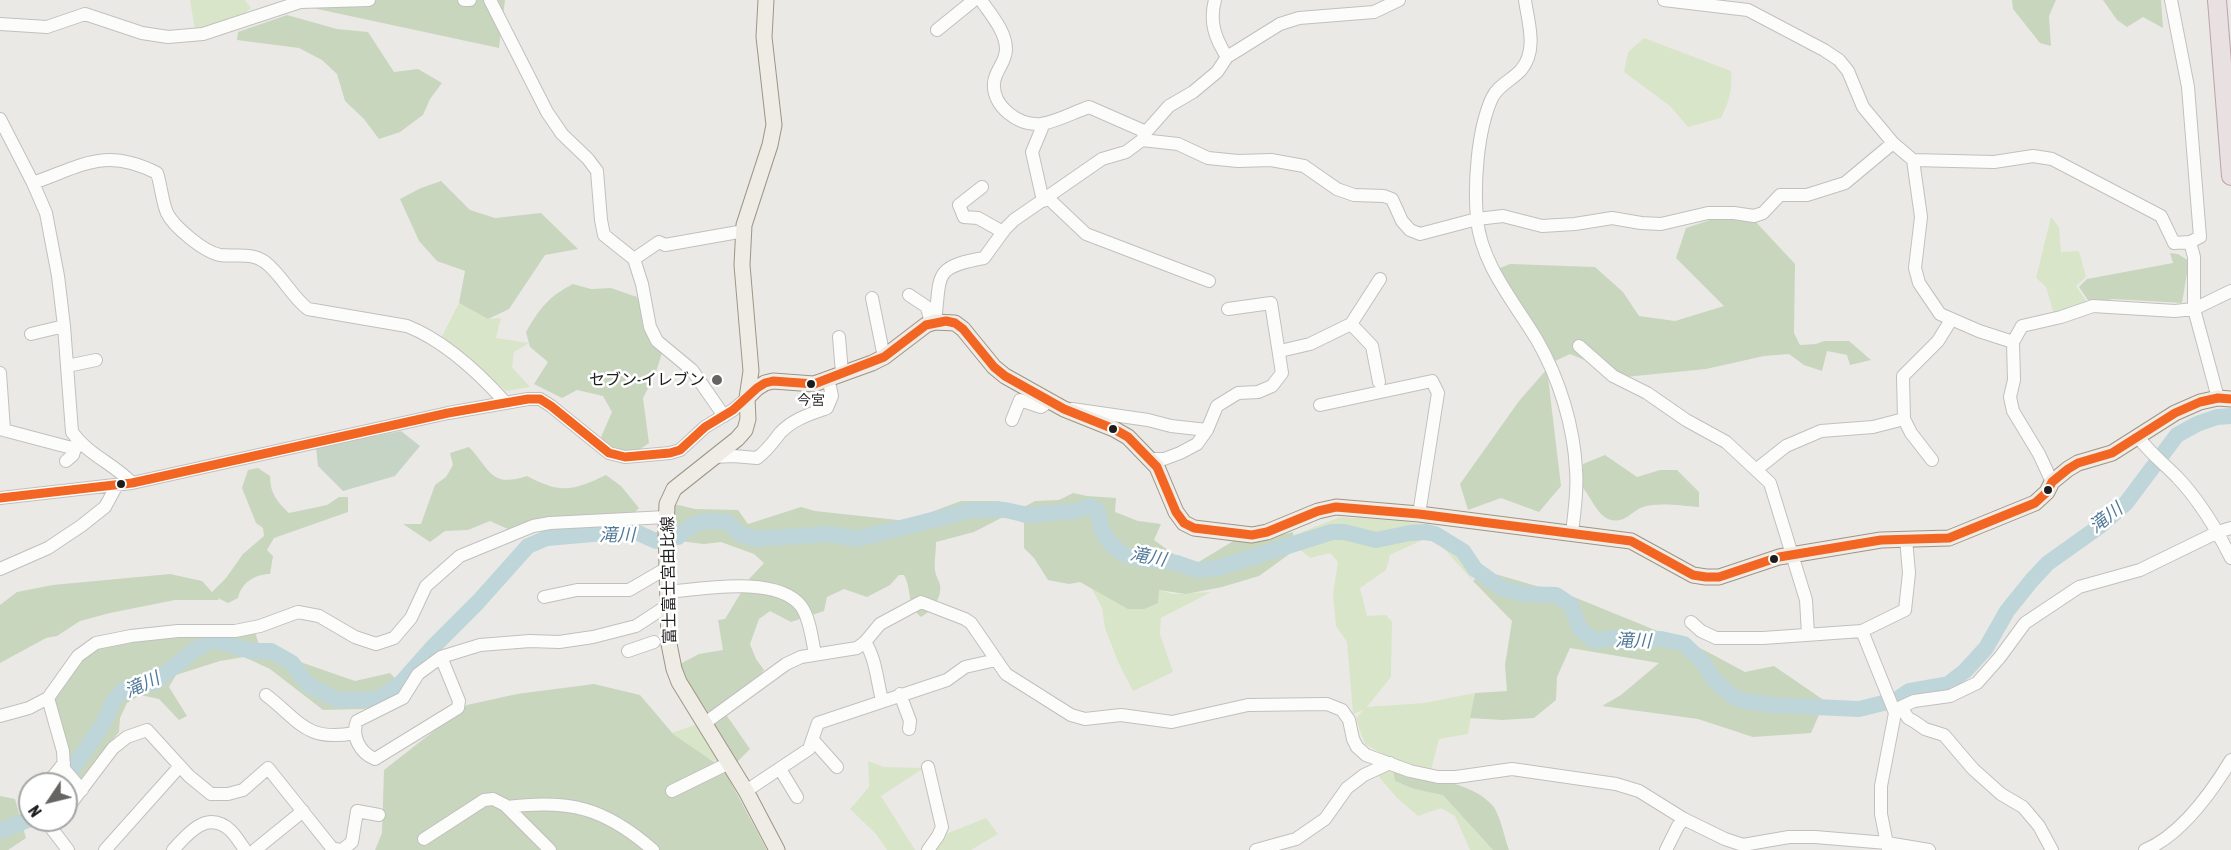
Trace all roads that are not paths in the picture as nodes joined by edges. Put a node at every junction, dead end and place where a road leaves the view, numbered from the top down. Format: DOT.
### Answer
graph roads {
  1 [pos="369,0"];
  2 [pos="464,0"];
  3 [pos="470,0"];
  4 [pos="490,0"];
  5 [pos="766,0"];
  6 [pos="974,0"];
  7 [pos="981,0"];
  8 [pos="1215,0"];
  9 [pos="1399,0"];
  10 [pos="1525,0"];
  11 [pos="1665,0"];
  12 [pos="2171,0"];
  13 [pos="2217,0"];
  14 [pos="0,24"];
  15 [pos="937,30"];
  16 [pos="1227,57"];
  17 [pos="0,119"];
  18 [pos="1042,124"];
  19 [pos="1144,136"];
  20 [pos="1893,143"];
  21 [pos="1913,160"];
  22 [pos="2231,176"];
  23 [pos="33,183"];
  24 [pos="982,187"];
  25 [pos="1046,200"];
  26 [pos="1477,219"];
  27 [pos="744,231"];
  28 [pos="1002,232"];
  29 [pos="2190,242"];
  30 [pos="634,260"];
  31 [pos="1380,279"];
  32 [pos="1209,281"];
  33 [pos="2231,291"];
  34 [pos="909,295"];
  35 [pos="872,297"];
  36 [pos="1228,309"];
  37 [pos="2194,309"];
  38 [pos="1951,320"];
  39 [pos="933,323"];
  40 [pos="1351,324"];
  41 [pos="64,326"];
  42 [pos="31,333"];
  43 [pos="839,337"];
  44 [pos="2013,342"];
  45 [pos="1579,346"];
  46 [pos="1280,351"];
  47 [pos="884,357"];
  48 [pos="96,360"];
  49 [pos="67,366"];
  50 [pos="0,373"];
  51 [pos="835,376"];
  52 [pos="1379,382"];
  53 [pos="747,398"];
  54 [pos="2225,398"];
  55 [pos="1050,401"];
  56 [pos="505,402"];
  57 [pos="1320,405"];
  58 [pos="1064,409"];
  59 [pos="724,416"];
  60 [pos="1904,419"];
  61 [pos="1012,420"];
  62 [pos="2,430"];
  63 [pos="1207,430"];
  64 [pos="2139,437"];
  65 [pos="78,447"];
  66 [pos="714,457"];
  67 [pos="1151,459"];
  68 [pos="1932,460"];
  69 [pos="66,461"];
  70 [pos="1757,470"];
  71 [pos="2052,482"];
  72 [pos="132,483"];
  73 [pos="117,485"];
  74 [pos="0,498"];
  75 [pos="1419,514"];
  76 [pos="666,524"];
  77 [pos="2231,528"];
  78 [pos="2218,532"];
  79 [pos="1572,534"];
  80 [pos="1906,539"];
  81 [pos="1792,555"];
  82 [pos="2231,558"];
  83 [pos="667,567"];
  84 [pos="0,569"];
  85 [pos="544,597"];
  86 [pos="668,599"];
  87 [pos="1690,622"];
  88 [pos="1862,631"];
  89 [pos="1808,634"];
  90 [pos="654,642"];
  91 [pos="865,642"];
  92 [pos="628,651"];
  93 [pos="815,654"];
  94 [pos="441,657"];
  95 [pos="996,660"];
  96 [pos="900,694"];
  97 [pos="266,695"];
  98 [pos="48,698"];
  99 [pos="882,700"];
  100 [pos="1896,710"];
  101 [pos="0,716"];
  102 [pos="705,723"];
  103 [pos="909,729"];
  104 [pos="355,733"];
  105 [pos="813,740"];
  106 [pos="2231,760"];
  107 [pos="729,763"];
  108 [pos="1390,763"];
  109 [pos="64,766"];
  110 [pos="180,766"];
  111 [pos="837,767"];
  112 [pos="928,767"];
  113 [pos="780,769"];
  114 [pos="58,772"];
  115 [pos="79,787"];
  116 [pos="672,791"];
  117 [pos="746,791"];
  118 [pos="797,797"];
  119 [pos="507,807"];
  120 [pos="303,811"];
  121 [pos="379,815"];
  122 [pos="1684,819"];
  123 [pos="54,832"];
  124 [pos="424,839"];
  125 [pos="1887,846"];
  126 [pos="68,850"];
  127 [pos="105,850"];
  128 [pos="173,850"];
  129 [pos="245,850"];
  130 [pos="255,850"];
  131 [pos="336,850"];
  132 [pos="550,850"];
  133 [pos="653,850"];
  134 [pos="777,850"];
  135 [pos="928,850"];
  136 [pos="1256,850"];
  137 [pos="1666,850"];
  138 [pos="1929,850"];
  139 [pos="2052,850"];
  140 [pos="2145,850"];
  1 -- 14 [label="street"];
  2 -- 3 [label="street"];
  4 -- 30 [label="street"];
  5 -- 27 [label="main road, 富士富士宮由比線"];
  6 -- 15 [label="street"];
  7 -- 18 [label="street"];
  8 -- 16 [label="street"];
  9 -- 16 [label="street"];
  10 -- 26 [label="street"];
  11 -- 20 [label="street"];
  12 -- 29 [label="street"];
  13 -- 22 [label="highway"];
  16 -- 19 [label="street"];
  17 -- 23 [label="street"];
  18 -- 19 [label="street"];
  18 -- 25 [label="street"];
  19 -- 25 [label="street"];
  19 -- 26 [label="street"];
  20 -- 21 [label="street"];
  20 -- 26 [label="street"];
  21 -- 29 [label="street"];
  21 -- 38 [label="street"];
  23 -- 41 [label="street"];
  23 -- 56 [label="street"];
  24 -- 28 [label="street"];
  25 -- 28 [label="street"];
  25 -- 32 [label="street"];
  26 -- 79 [label="street"];
  27 -- 30 [label="street"];
  27 -- 53 [label="main road, 富士富士宮由比線"];
  28 -- 39 [label="street"];
  29 -- 37 [label="street"];
  30 -- 59 [label="street"];
  31 -- 40 [label="street"];
  33 -- 37 [label="street"];
  34 -- 39 [label="street"];
  35 -- 47 [label="street"];
  36 -- 46 [label="street"];
  37 -- 44 [label="street"];
  37 -- 54 [label="street"];
  38 -- 44 [label="street"];
  38 -- 60 [label="street"];
  39 -- 47 [label="main road"];
  39 -- 55 [label="main road"];
  40 -- 46 [label="street"];
  40 -- 52 [label="street"];
  41 -- 42 [label="street"];
  41 -- 49 [label="street"];
  43 -- 51 [label="street"];
  44 -- 71 [label="street"];
  45 -- 70 [label="street"];
  46 -- 63 [label="street"];
  47 -- 51 [label="main road"];
  48 -- 49 [label="street"];
  49 -- 65 [label="street"];
  50 -- 62 [label="street"];
  51 -- 53 [label="main road"];
  51 -- 66 [label="street"];
  53 -- 59 [label="street"];
  53 -- 66 [label="main road, 富士富士宮由比線"];
  54 -- 64 [label="main road"];
  55 -- 58 [label="main road"];
  55 -- 61 [label="street"];
  56 -- 59 [label="street"];
  56 -- 72 [label="street"];
  57 -- 75 [label="street"];
  58 -- 63 [label="street"];
  58 -- 67 [label="main road"];
  60 -- 68 [label="street"];
  60 -- 70 [label="street"];
  62 -- 65 [label="street"];
  63 -- 67 [label="street"];
  64 -- 71 [label="main road"];
  64 -- 78 [label="street"];
  65 -- 69 [label="street"];
  65 -- 72 [label="street"];
  66 -- 76 [label="main road, 富士富士宮由比線"];
  67 -- 75 [label="main road"];
  70 -- 81 [label="street"];
  71 -- 80 [label="main road"];
  72 -- 73 [label="street"];
  73 -- 74 [label="street"];
  73 -- 84 [label="street"];
  75 -- 79 [label="main road"];
  76 -- 83 [label="main road, 富士富士宮由比線"];
  76 -- 98 [label="street"];
  77 -- 78 [label="street"];
  78 -- 82 [label="street"];
  78 -- 100 [label="street"];
  79 -- 81 [label="main road"];
  80 -- 81 [label="main road"];
  80 -- 88 [label="street"];
  81 -- 89 [label="street"];
  83 -- 85 [label="street"];
  83 -- 86 [label="main road, 富士富士宮由比線"];
  86 -- 93 [label="street"];
  86 -- 94 [label="street"];
  86 -- 102 [label="main road, 富士富士宮由比線"];
  87 -- 89 [label="street"];
  88 -- 89 [label="street"];
  88 -- 100 [label="street"];
  90 -- 92 [label="street"];
  91 -- 93 [label="street"];
  91 -- 95 [label="street"];
  91 -- 99 [label="street"];
  93 -- 102 [label="street"];
  94 -- 104 [label="street"];
  94 -- 104 [label="street"];
  95 -- 96 [label="street"];
  95 -- 108 [label="street"];
  96 -- 99 [label="street"];
  96 -- 103 [label="street"];
  97 -- 104 [label="street"];
  98 -- 101 [label="street"];
  98 -- 109 [label="street"];
  99 -- 105 [label="street"];
  100 -- 125 [label="street"];
  100 -- 139 [label="street"];
  102 -- 107 [label="main road, 富士富士宮由比線"];
  105 -- 111 [label="street"];
  105 -- 113 [label="street"];
  106 -- 140 [label="street"];
  107 -- 116 [label="street"];
  107 -- 117 [label="main road, 富士富士宮由比線"];
  108 -- 122 [label="street"];
  108 -- 136 [label="street"];
  109 -- 114 [label="street"];
  109 -- 115 [label="street"];
  110 -- 115 [label="street"];
  110 -- 120 [label="street"];
  110 -- 127 [label="street"];
  112 -- 135 [label="street"];
  113 -- 117 [label="street"];
  113 -- 118 [label="street"];
  117 -- 134 [label="main road, 富士富士宮由比線"];
  119 -- 124 [label="street"];
  119 -- 132 [label="street"];
  119 -- 133 [label="street"];
  120 -- 130 [label="street"];
  120 -- 131 [label="street"];
  121 -- 131 [label="street"];
  122 -- 125 [label="street"];
  122 -- 137 [label="street"];
  123 -- 126 [label="street"];
  125 -- 138 [label="street"];
  128 -- 129 [label="street"];
}
